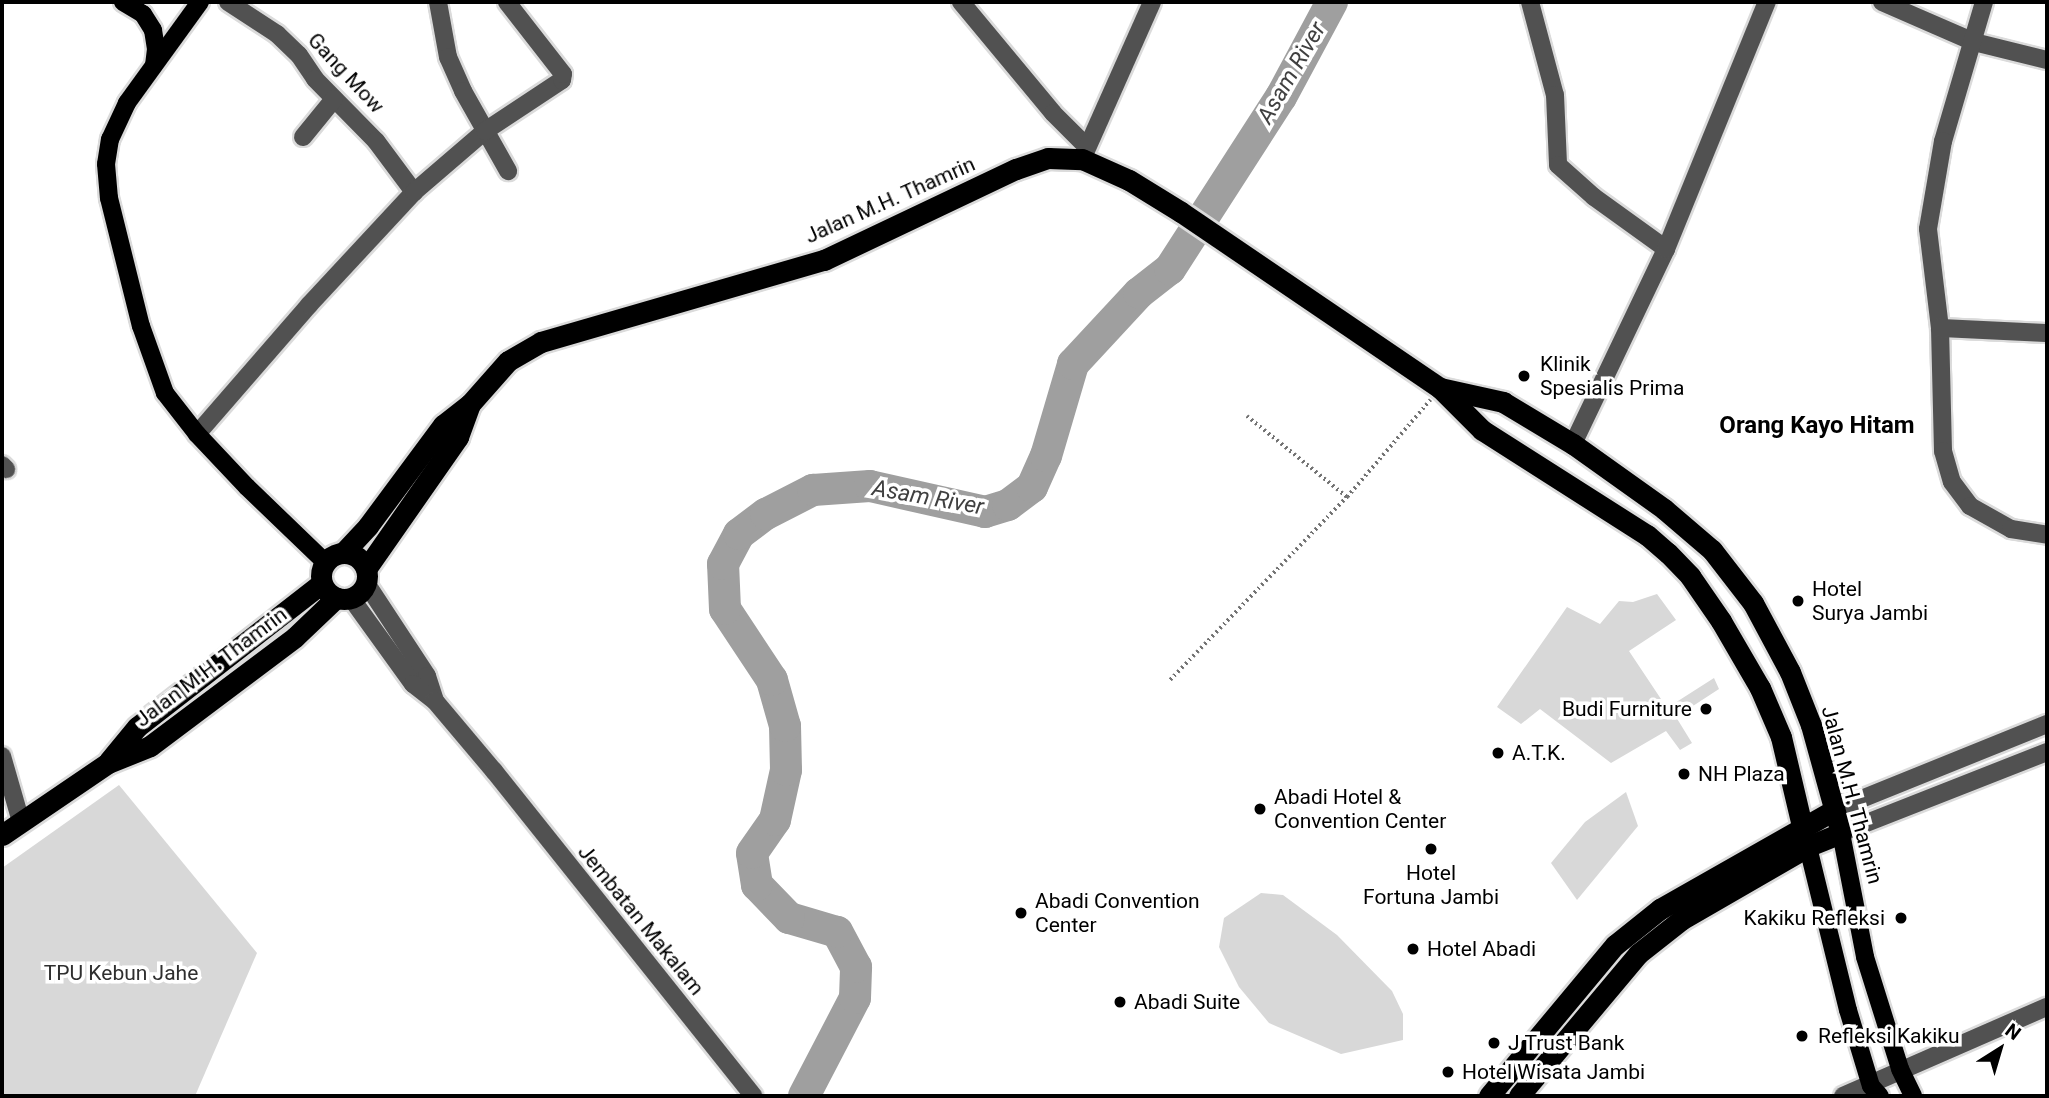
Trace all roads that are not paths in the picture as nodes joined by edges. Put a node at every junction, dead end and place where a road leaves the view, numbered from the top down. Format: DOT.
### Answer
graph roads {
  1 [pos="123,2"];
  2 [pos="200,2"];
  3 [pos="228,2"];
  4 [pos="438,2"];
  5 [pos="507,2"];
  6 [pos="961,2"];
  7 [pos="1152,2"];
  8 [pos="1530,2"];
  9 [pos="1766,2"];
  10 [pos="1882,2"];
  11 [pos="1984,2"];
  12 [pos="1974,42"];
  13 [pos="2047,60"];
  14 [pos="153,68"];
  15 [pos="334,99"];
  16 [pos="485,131"];
  17 [pos="303,137"];
  18 [pos="1084,153"];
  19 [pos="508,171"];
  20 [pos="414,192"];
  21 [pos="1666,249"];
  22 [pos="1940,328"];
  23 [pos="2047,333"];
  24 [pos="1440,388"];
  25 [pos="197,434"];
  26 [pos="1573,444"];
  27 [pos="2047,535"];
  28 [pos="344,578"];
  29 [pos="2047,724"];
  30 [pos="2047,752"];
  31 [pos="2,756"];
  32 [pos="1834,810"];
  33 [pos="20,822"];
  34 [pos="1802,826"];
  35 [pos="1841,833"];
  36 [pos="2,835"];
  37 [pos="1809,846"];
  38 [pos="2047,1007"];
  39 [pos="1900,1069"];
  40 [pos="1876,1091"];
  41 [pos="753,1096"];
  42 [pos="1489,1096"];
  43 [pos="1519,1096"];
  44 [pos="1843,1096"];
  45 [pos="1913,1096"];
  1 -- 14 [label="main road"];
  2 -- 14 [label="main road"];
  3 -- 15 [label="street, Gang Mow"];
  4 -- 16 [label="street"];
  5 -- 16 [label="street"];
  6 -- 18 [label="street"];
  7 -- 18 [label="street"];
  8 -- 21 [label="street"];
  9 -- 21 [label="street"];
  10 -- 12 [label="street"];
  11 -- 12 [label="street"];
  12 -- 13 [label="street"];
  12 -- 22 [label="street"];
  14 -- 25 [label="main road"];
  15 -- 17 [label="street"];
  15 -- 20 [label="street, Gang Mow"];
  16 -- 19 [label="street"];
  16 -- 20 [label="street"];
  18 -- 24 [label="highway, Jalan M.H. Thamrin"];
  18 -- 28 [label="highway, Jalan M.H. Thamrin"];
  20 -- 25 [label="street"];
  21 -- 26 [label="street"];
  22 -- 23 [label="street"];
  22 -- 27 [label="street"];
  24 -- 26 [label="highway, Jalan M.H. Thamrin"];
  24 -- 34 [label="highway, Jalan M.H. Thamrin"];
  25 -- 28 [label="main road"];
  26 -- 32 [label="highway, Jalan M.H. Thamrin"];
  28 -- 33 [label="highway, Jalan M.H. Thamrin"];
  28 -- 41 [label="street, Jembatan Makalam"];
  29 -- 32 [label="street"];
  30 -- 35 [label="street"];
  31 -- 33 [label="street"];
  32 -- 34 [label="highway"];
  32 -- 35 [label="highway, Jalan M.H. Thamrin"];
  33 -- 36 [label="highway, Jalan M.H. Thamrin"];
  34 -- 37 [label="main road"];
  34 -- 42 [label="highway"];
  35 -- 37 [label="highway"];
  35 -- 39 [label="main road, Jalan M.H. Thamrin"];
  37 -- 40 [label="main road"];
  37 -- 43 [label="highway"];
  38 -- 39 [label="street"];
  39 -- 40 [label="street"];
  39 -- 45 [label="main road, Jalan M.H. Thamrin"];
  40 -- 44 [label="street"];
}
